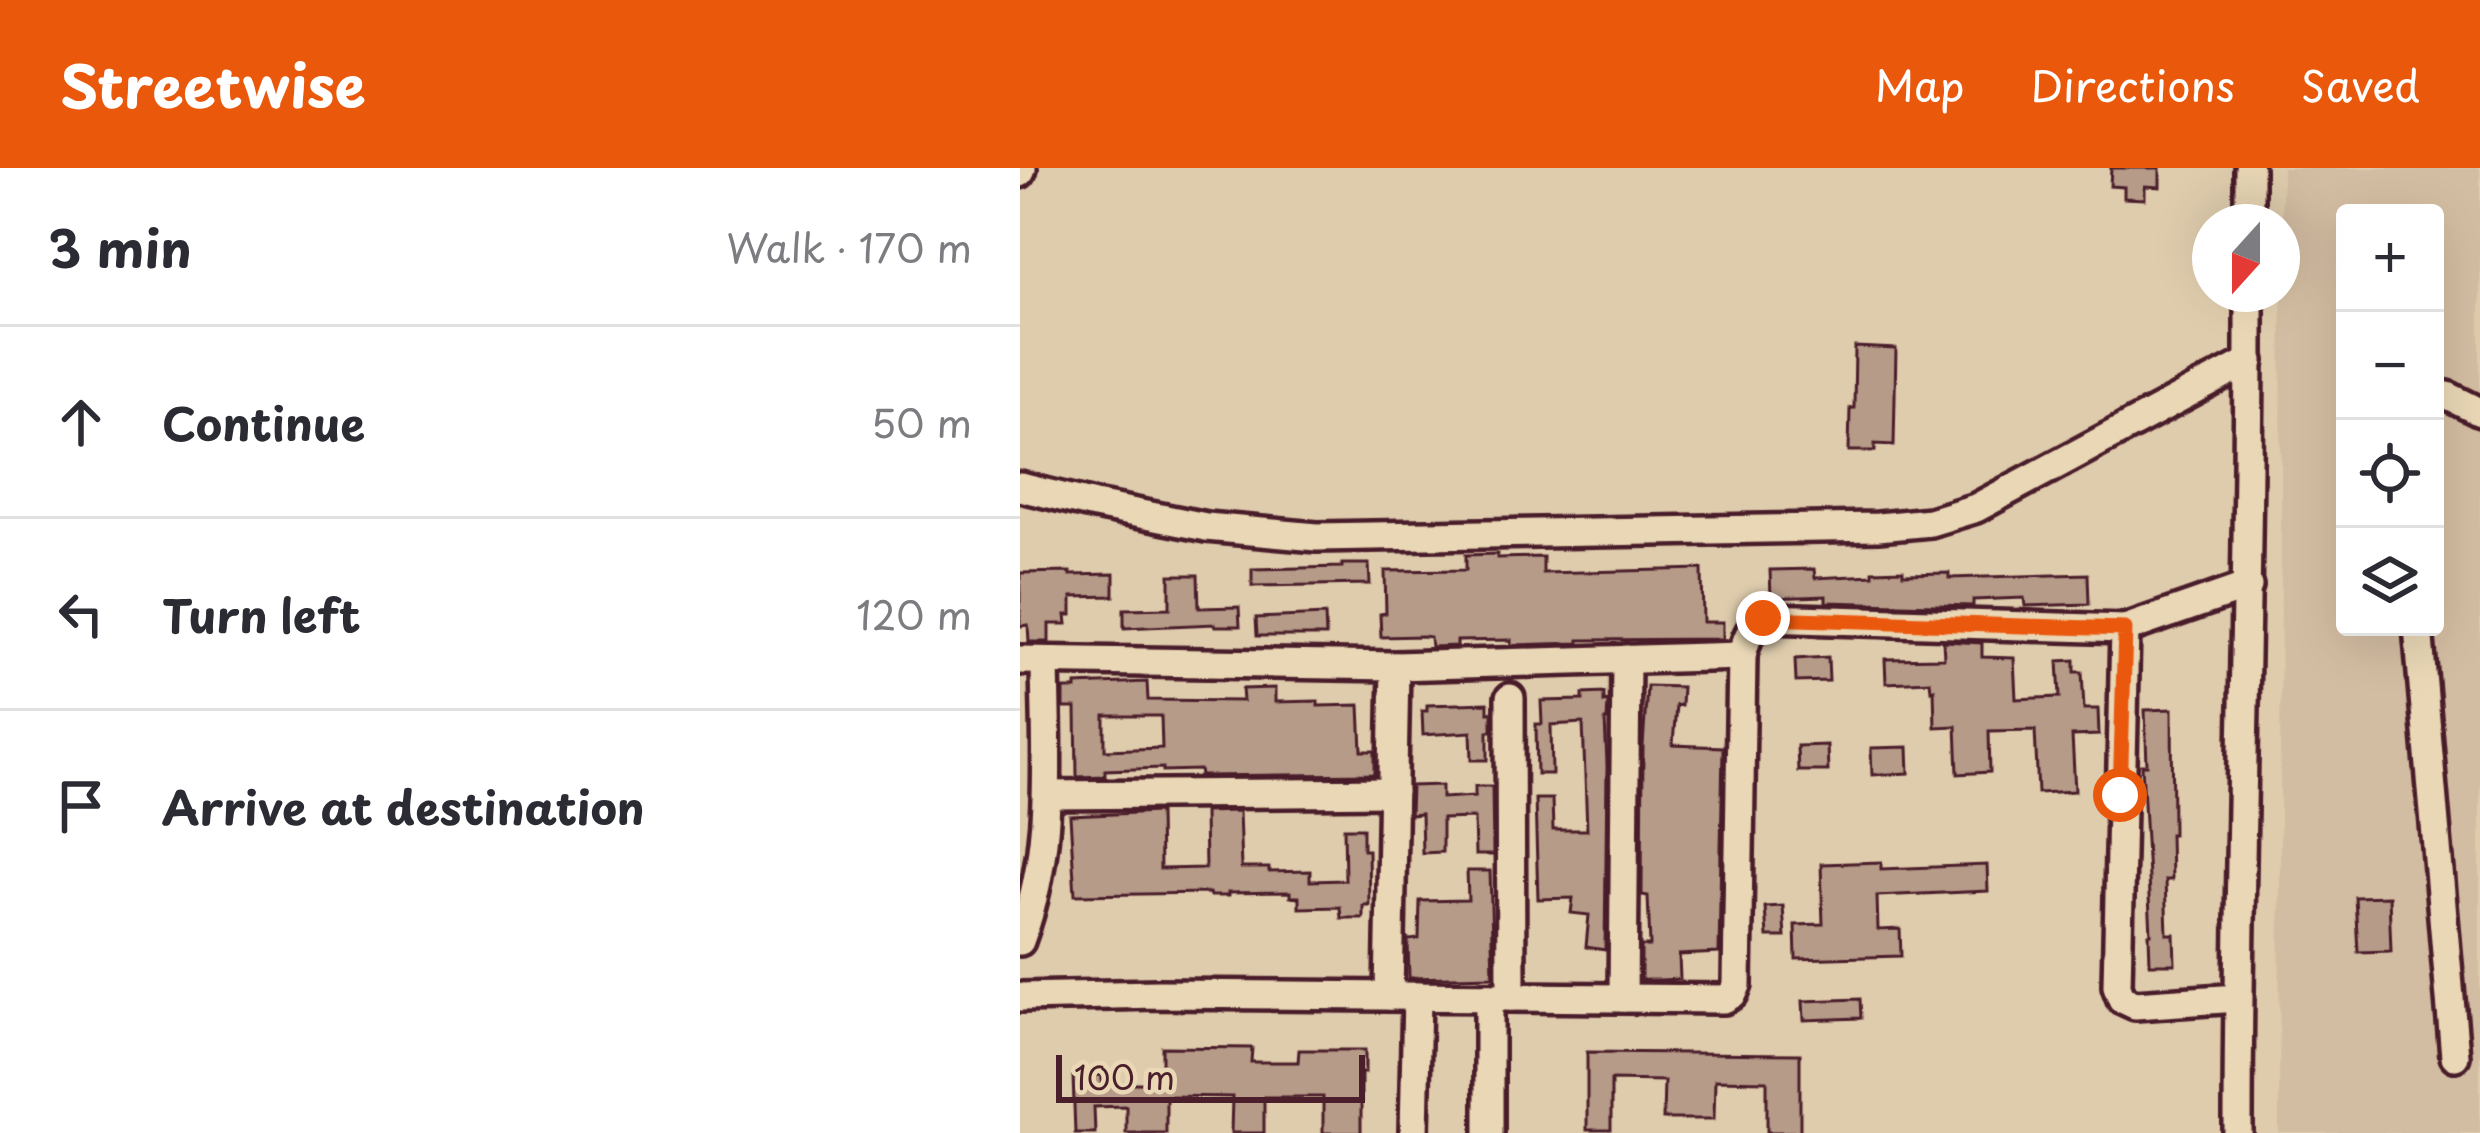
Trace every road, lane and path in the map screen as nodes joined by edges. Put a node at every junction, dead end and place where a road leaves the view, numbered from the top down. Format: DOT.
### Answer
graph roads {
  1 [pos="2249,168"];
  2 [pos="2249,204"];
  3 [pos="2249,312"];
  4 [pos="2250,362"];
  5 [pos="2444,395"];
  6 [pos="2480,412"];
  7 [pos="1020,487"];
  8 [pos="2248,586"];
  9 [pos="2125,629"];
  10 [pos="2419,636"];
  11 [pos="1742,656"];
  12 [pos="1626,659"];
  13 [pos="1032,660"];
  14 [pos="1395,665"];
  15 [pos="1510,698"];
  16 [pos="1393,792"];
  17 [pos="1047,795"];
  18 [pos="1022,930"];
  19 [pos="1403,996"];
  20 [pos="1020,997"];
  21 [pos="1500,997"];
  22 [pos="1623,998"];
  23 [pos="2238,998"];
  24 [pos="2455,1056"];
  25 [pos="1414,1133"];
  26 [pos="1489,1133"];
  27 [pos="2238,1133"];
  1 -- 2 [label="street"];
  3 -- 4 [label="street"];
  4 -- 7 [label="street"];
  4 -- 8 [label="street"];
  5 -- 6 [label="street"];
  8 -- 9 [label="street"];
  8 -- 23 [label="street"];
  9 -- 11 [label="street"];
  9 -- 23 [label="street"];
  10 -- 24 [label="street"];
  11 -- 12 [label="street"];
  11 -- 22 [label="street"];
  12 -- 14 [label="street"];
  12 -- 22 [label="street"];
  13 -- 14 [label="street"];
  13 -- 17 [label="street"];
  14 -- 16 [label="street"];
  15 -- 21 [label="street"];
  16 -- 17 [label="street"];
  16 -- 19 [label="street"];
  17 -- 18 [label="street"];
  19 -- 20 [label="street"];
  19 -- 21 [label="street"];
  19 -- 25 [label="street"];
  21 -- 22 [label="street"];
  21 -- 26 [label="street"];
  23 -- 27 [label="street"];
}
